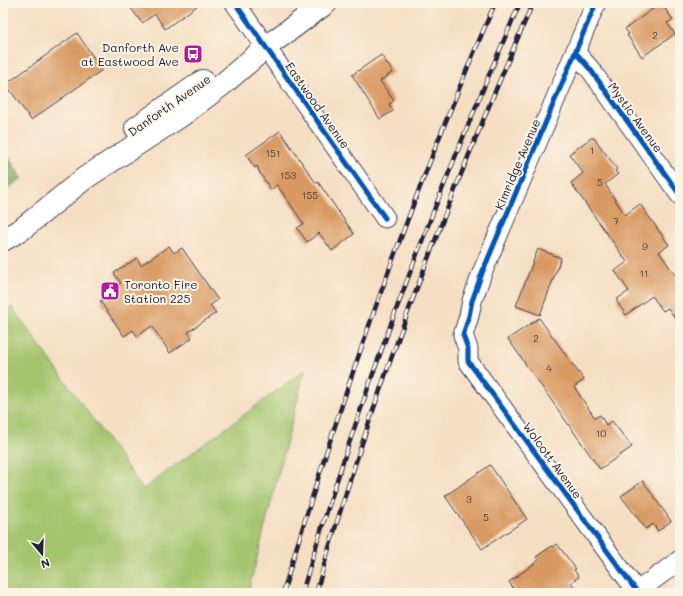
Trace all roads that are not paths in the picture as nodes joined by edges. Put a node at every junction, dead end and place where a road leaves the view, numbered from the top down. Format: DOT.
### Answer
graph roads {
  1 [pos="235,3"];
  2 [pos="326,3"];
  3 [pos="596,3"];
  4 [pos="266,47"];
  5 [pos="574,52"];
  6 [pos="680,195"];
  7 [pos="385,218"];
  8 [pos="22,229"];
  9 [pos="3,240"];
  10 [pos="3,253"];
  11 [pos="463,335"];
  12 [pos="680,560"];
  13 [pos="637,593"];
  1 -- 4 [label="street, Eastwood Avenue"];
  2 -- 4 [label="main road, Danforth Avenue"];
  3 -- 5 [label="street, Kimridge Avenue"];
  4 -- 7 [label="street, Eastwood Avenue"];
  4 -- 8 [label="main road, Danforth Avenue"];
  5 -- 6 [label="street, Mystic Avenue"];
  5 -- 11 [label="street, Kimridge Avenue"];
  8 -- 9 [label="main road, Danforth Avenue"];
  8 -- 10 [label="main road, Danforth Avenue"];
  11 -- 13 [label="street, Wolcott Avenue"];
  12 -- 13 [label="street"];
}
